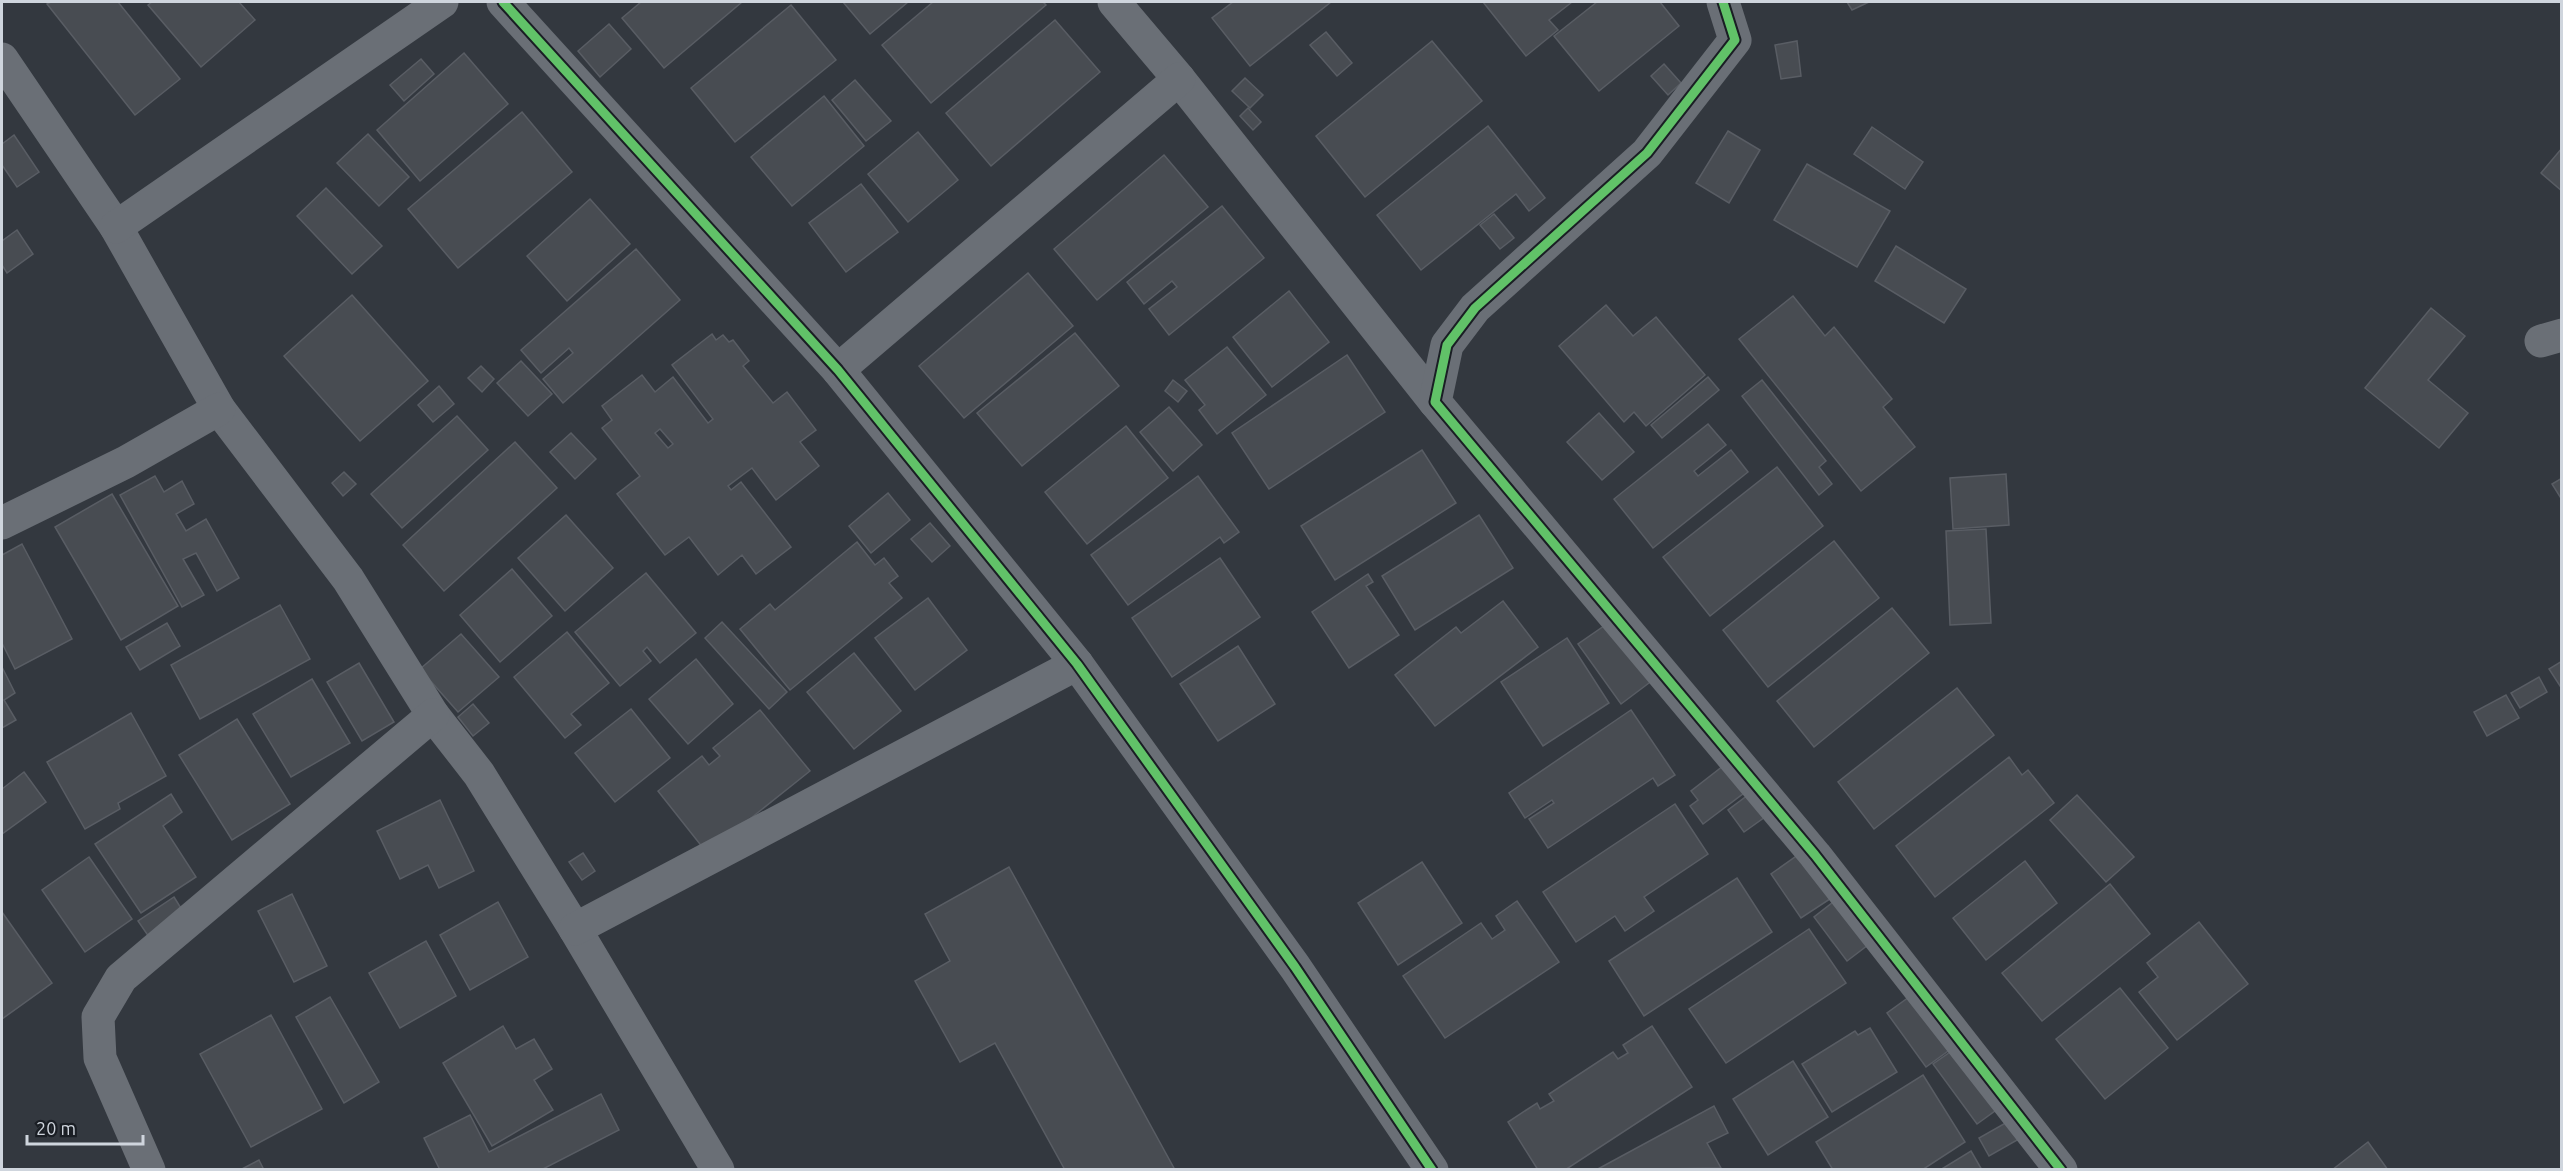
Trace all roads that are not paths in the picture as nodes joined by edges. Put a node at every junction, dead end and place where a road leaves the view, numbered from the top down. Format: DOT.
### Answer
graph roads {
  1 [pos="442,2"];
  2 [pos="503,2"];
  3 [pos="1114,2"];
  4 [pos="1723,2"];
  5 [pos="2,59"];
  6 [pos="1179,79"];
  7 [pos="116,227"];
  8 [pos="838,369"];
  9 [pos="1435,402"];
  10 [pos="219,409"];
  11 [pos="2,523"];
  12 [pos="1077,664"];
  13 [pos="433,715"];
  14 [pos="575,929"];
  15 [pos="148,1170"];
  16 [pos="718,1170"];
  17 [pos="1432,1170"];
  18 [pos="2061,1170"];
  1 -- 7 [label="street"];
  2 -- 8 [label="street"];
  3 -- 6 [label="street"];
  4 -- 9 [label="street"];
  5 -- 7 [label="street"];
  6 -- 8 [label="street"];
  6 -- 9 [label="street"];
  7 -- 10 [label="street"];
  8 -- 12 [label="street"];
  9 -- 18 [label="street"];
  10 -- 11 [label="street"];
  10 -- 13 [label="street"];
  12 -- 14 [label="street"];
  12 -- 17 [label="street"];
  13 -- 14 [label="street"];
  13 -- 15 [label="street"];
  14 -- 16 [label="street"];
}
